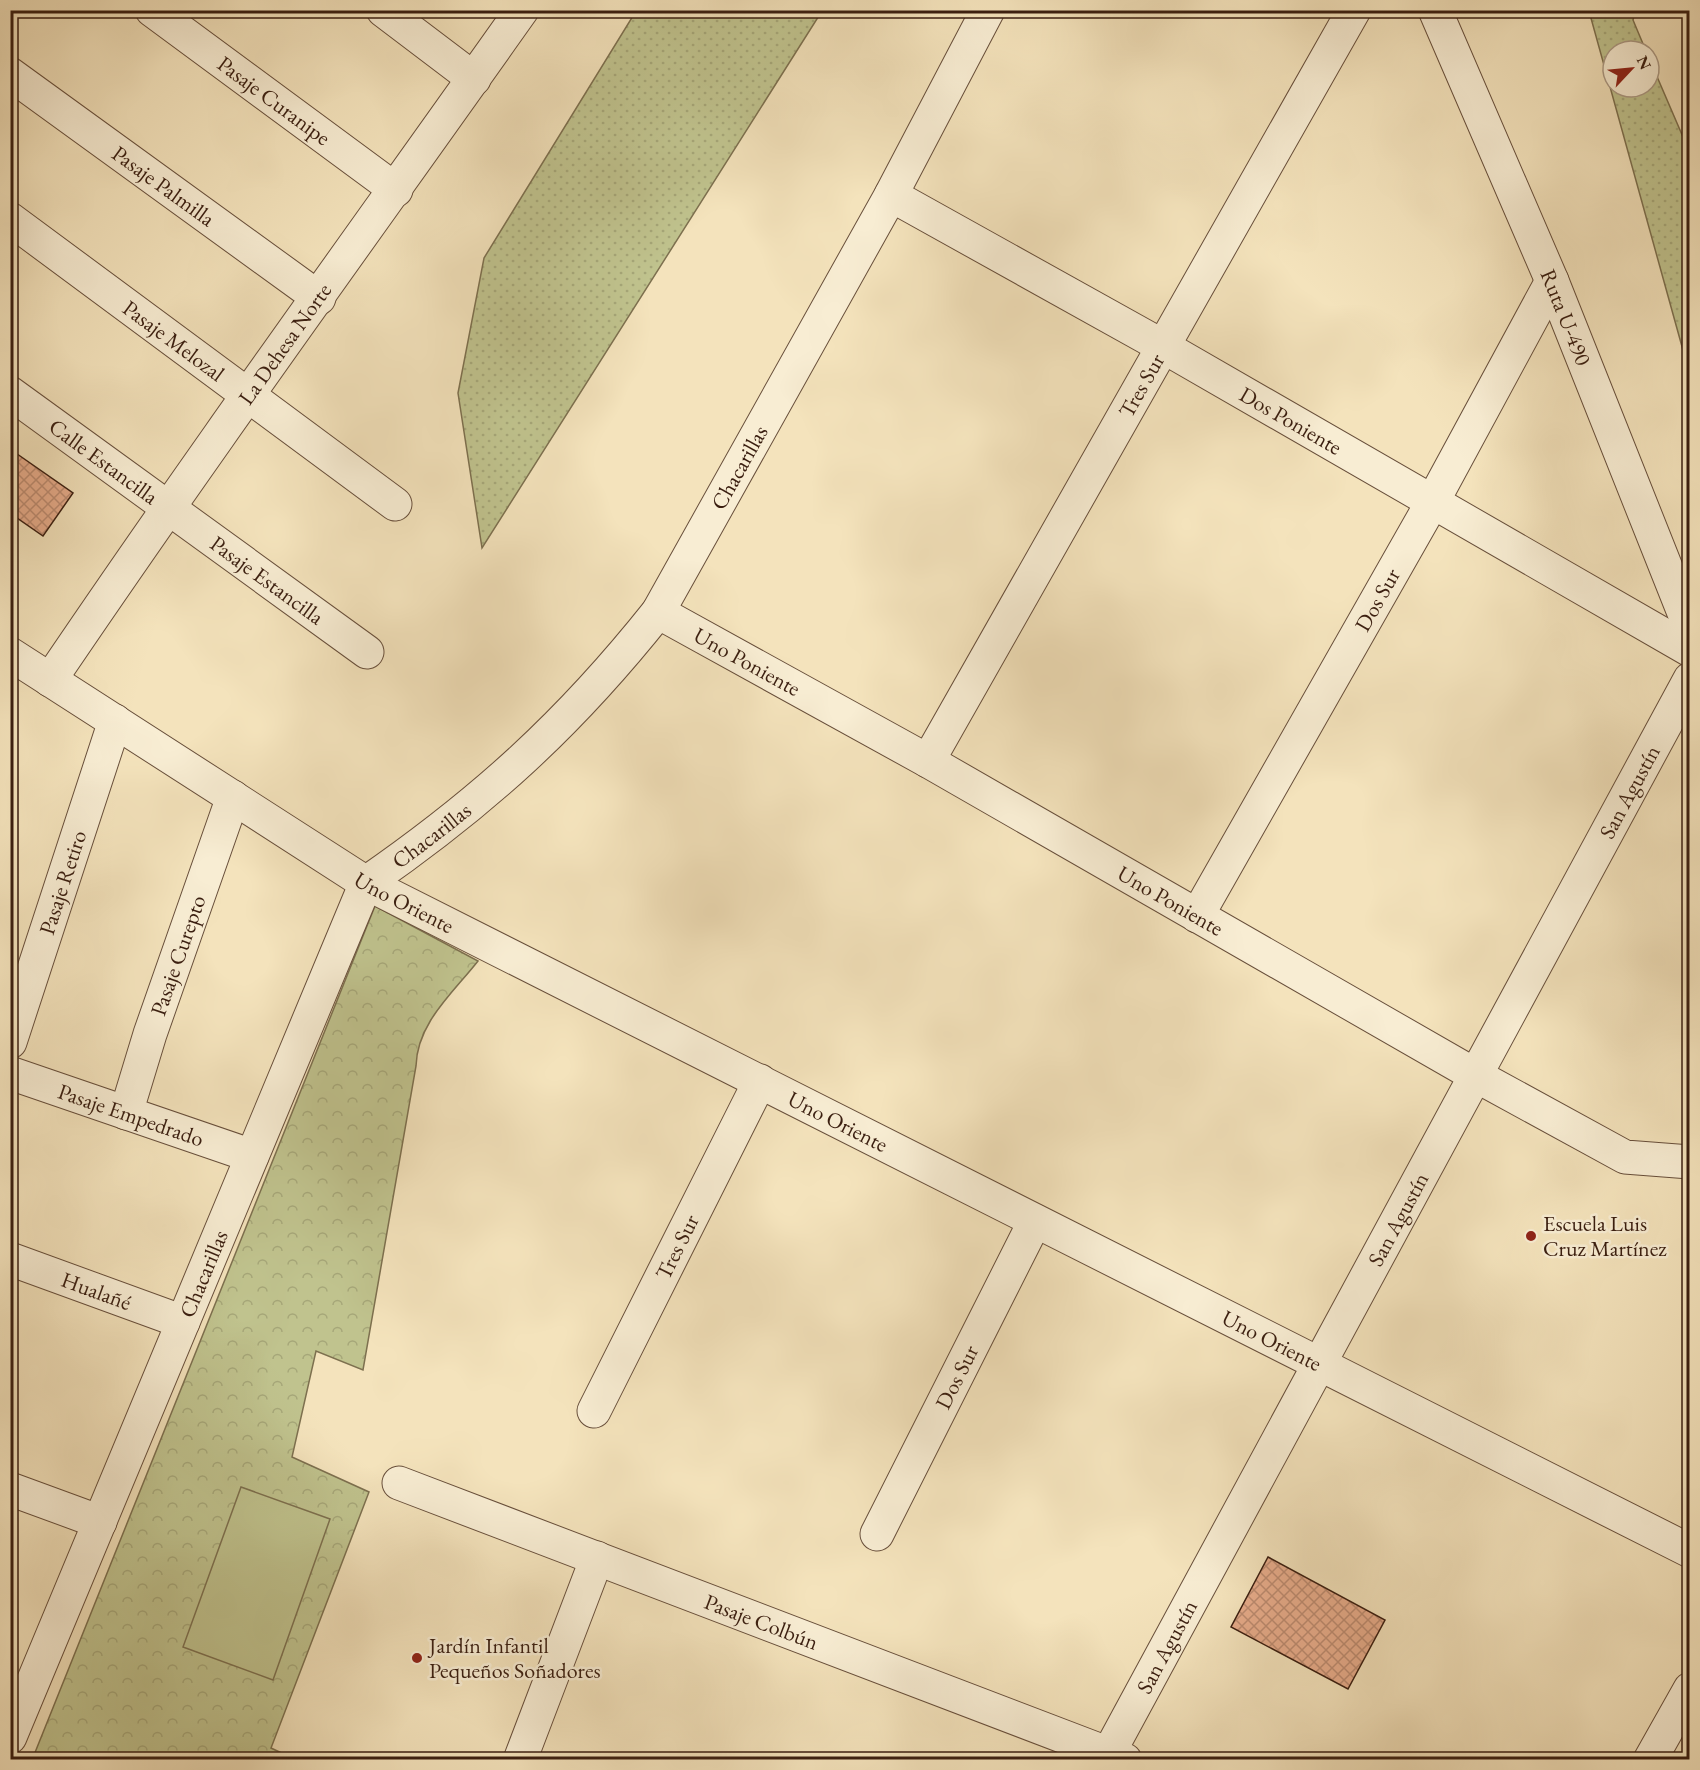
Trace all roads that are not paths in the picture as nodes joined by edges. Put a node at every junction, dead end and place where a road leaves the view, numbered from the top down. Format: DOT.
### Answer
graph roads {
  1 [pos="152,10"];
  2 [pos="383,10"];
  3 [pos="522,10"];
  4 [pos="988,10"];
  5 [pos="1354,10"];
  6 [pos="1435,10"];
  7 [pos="10,74"];
  8 [pos="474,79"];
  9 [pos="396,190"];
  10 [pos="891,195"];
  11 [pos="10,219"];
  12 [pos="1552,281"];
  13 [pos="319,298"];
  14 [pos="1164,347"];
  15 [pos="10,393"];
  16 [pos="250,396"];
  17 [pos="1433,501"];
  18 [pos="396,504"];
  19 [pos="168,506"];
  20 [pos="657,612"];
  21 [pos="1689,628"];
  22 [pos="1689,650"];
  23 [pos="367,652"];
  24 [pos="10,654"];
  25 [pos="1689,679"];
  26 [pos="50,680"];
  27 [pos="115,722"];
  28 [pos="928,761"];
  29 [pos="233,797"];
  30 [pos="366,883"];
  31 [pos="1197,916"];
  32 [pos="10,1042"];
  33 [pos="10,1073"];
  34 [pos="1475,1076"];
  35 [pos="760,1081"];
  36 [pos="126,1113"];
  37 [pos="252,1156"];
  38 [pos="1689,1162"];
  39 [pos="1035,1221"];
  40 [pos="10,1259"];
  41 [pos="183,1322"];
  42 [pos="1320,1364"];
  43 [pos="594,1411"];
  44 [pos="399,1484"];
  45 [pos="10,1489"];
  46 [pos="100,1522"];
  47 [pos="877,1534"];
  48 [pos="1689,1551"];
  49 [pos="597,1558"];
  50 [pos="1689,1689"];
  51 [pos="10,1737"];
  52 [pos="527,1757"];
  53 [pos="1113,1757"];
  54 [pos="1650,1760"];
  1 -- 9 [label="street, Pasaje Curanipe"];
  2 -- 8 [label="street"];
  3 -- 8 [label="street, La Dehesa Norte"];
  4 -- 10 [label="street, Chacarillas"];
  5 -- 14 [label="street, Tres Sur"];
  6 -- 12 [label="street, Ruta U-490"];
  7 -- 13 [label="street, Pasaje Palmilla"];
  8 -- 9 [label="street, La Dehesa Norte"];
  9 -- 13 [label="street, La Dehesa Norte"];
  10 -- 14 [label="street, Dos Poniente"];
  10 -- 20 [label="street, Chacarillas"];
  11 -- 16 [label="street, Pasaje Melozal"];
  12 -- 17 [label="street, Dos Sur"];
  12 -- 21 [label="street, Ruta U-490"];
  13 -- 16 [label="street, La Dehesa Norte"];
  14 -- 17 [label="street, Dos Poniente"];
  14 -- 28 [label="street, Tres Sur"];
  15 -- 19 [label="street, Calle Estancilla"];
  16 -- 18 [label="street, Pasaje Melozal"];
  16 -- 19 [label="street, La Dehesa Norte"];
  17 -- 22 [label="street, Dos Poniente"];
  17 -- 31 [label="street, Dos Sur"];
  19 -- 23 [label="street, Pasaje Estancilla"];
  19 -- 26 [label="street, La Dehesa Norte"];
  20 -- 28 [label="street, Uno Poniente"];
  20 -- 30 [label="street, Chacarillas"];
  24 -- 26 [label="street, Uno Oriente"];
  25 -- 34 [label="street, San Agustín"];
  26 -- 27 [label="street, Uno Oriente"];
  27 -- 29 [label="street, Uno Oriente"];
  27 -- 32 [label="street, Pasaje Retiro"];
  28 -- 31 [label="street, Uno Poniente"];
  29 -- 30 [label="street, Uno Oriente"];
  29 -- 36 [label="street, Pasaje Curepto"];
  30 -- 35 [label="street, Uno Oriente"];
  30 -- 37 [label="street, Chacarillas"];
  31 -- 34 [label="street, Uno Poniente"];
  33 -- 36 [label="street, Pasaje Empedrado"];
  34 -- 38 [label="street, Uno Poniente"];
  34 -- 42 [label="street, San Agustín"];
  35 -- 39 [label="street, Uno Oriente"];
  35 -- 43 [label="street, Tres Sur"];
  36 -- 37 [label="street, Pasaje Empedrado"];
  37 -- 41 [label="street, Chacarillas"];
  39 -- 42 [label="street, Uno Oriente"];
  39 -- 47 [label="street, Dos Sur"];
  40 -- 41 [label="street, Hualañé"];
  41 -- 46 [label="street, Chacarillas"];
  42 -- 48 [label="street, Uno Oriente"];
  42 -- 53 [label="street, San Agustín"];
  44 -- 49 [label="street, Pasaje Colbún"];
  45 -- 46 [label="street"];
  46 -- 51 [label="street, Chacarillas"];
  49 -- 52 [label="street"];
  49 -- 53 [label="street, Pasaje Colbún"];
  50 -- 54 [label="street"];
}
